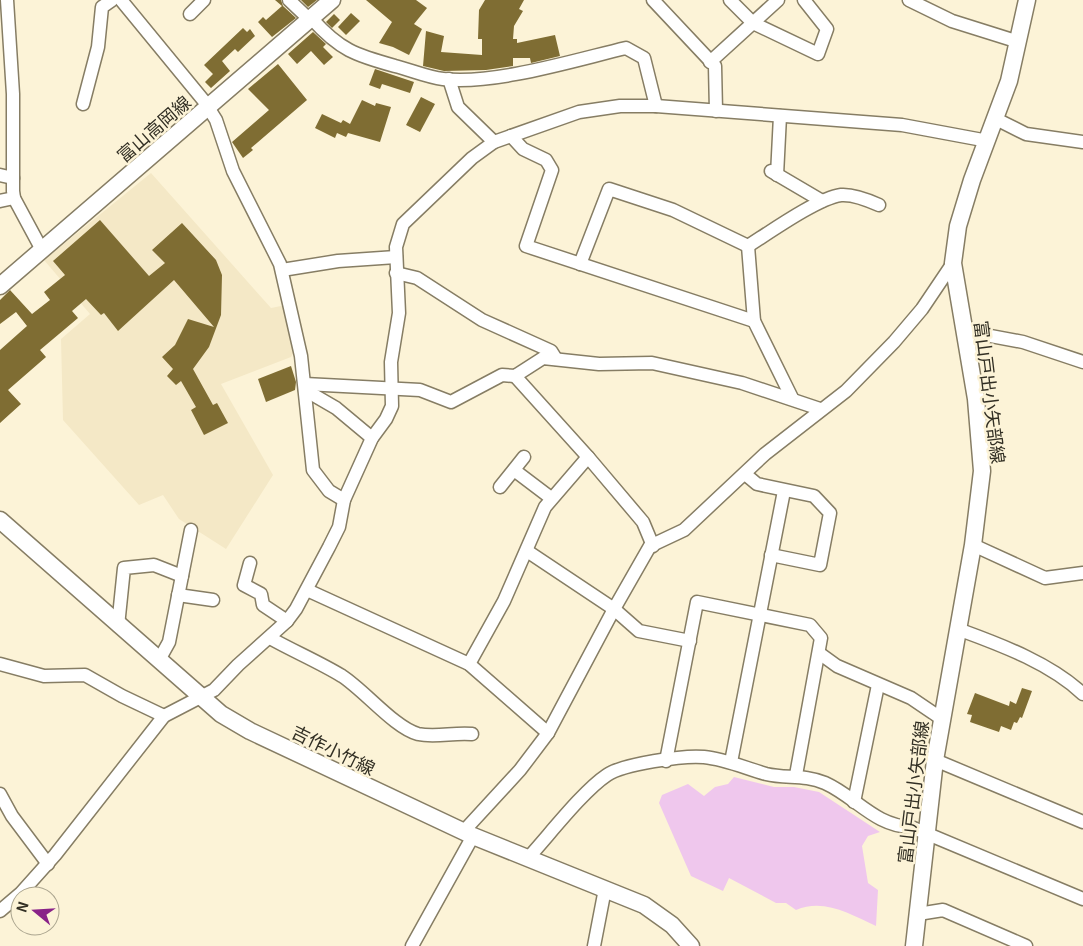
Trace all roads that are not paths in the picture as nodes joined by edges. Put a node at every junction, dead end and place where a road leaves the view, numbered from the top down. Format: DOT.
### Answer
graph roads {
  1 [pos="7,0"];
  2 [pos="112,0"];
  3 [pos="121,0"];
  4 [pos="204,0"];
  5 [pos="289,0"];
  6 [pos="332,0"];
  7 [pos="653,0"];
  8 [pos="730,0"];
  9 [pos="778,0"];
  10 [pos="804,0"];
  11 [pos="1027,0"];
  12 [pos="912,1"];
  13 [pos="190,14"];
  14 [pos="311,19"];
  15 [pos="752,23"];
  16 [pos="1019,42"];
  17 [pos="710,62"];
  18 [pos="449,78"];
  19 [pos="0,91"];
  20 [pos="13,94"];
  21 [pos="82,104"];
  22 [pos="656,106"];
  23 [pos="208,107"];
  24 [pos="716,111"];
  25 [pos="780,116"];
  26 [pos="996,119"];
  27 [pos="511,136"];
  28 [pos="988,140"];
  29 [pos="494,142"];
  30 [pos="1083,142"];
  31 [pos="6,176"];
  32 [pos="14,198"];
  33 [pos="0,201"];
  34 [pos="822,201"];
  35 [pos="879,205"];
  36 [pos="748,246"];
  37 [pos="42,250"];
  38 [pos="396,257"];
  39 [pos="580,264"];
  40 [pos="953,264"];
  41 [pos="282,270"];
  42 [pos="396,272"];
  43 [pos="0,286"];
  44 [pos="754,321"];
  45 [pos="964,331"];
  46 [pos="556,359"];
  47 [pos="1083,362"];
  48 [pos="515,376"];
  49 [pos="305,387"];
  50 [pos="393,387"];
  51 [pos="792,398"];
  52 [pos="820,409"];
  53 [pos="372,438"];
  54 [pos="588,456"];
  55 [pos="524,457"];
  56 [pos="514,470"];
  57 [pos="745,474"];
  58 [pos="500,487"];
  59 [pos="784,491"];
  60 [pos="551,498"];
  61 [pos="344,500"];
  62 [pos="0,520"];
  63 [pos="191,530"];
  64 [pos="972,545"];
  65 [pos="653,546"];
  66 [pos="527,551"];
  67 [pos="771,555"];
  68 [pos="250,563"];
  69 [pos="1083,573"];
  70 [pos="182,576"];
  71 [pos="306,590"];
  72 [pos="178,595"];
  73 [pos="213,600"];
  74 [pos="614,609"];
  75 [pos="759,614"];
  76 [pos="287,621"];
  77 [pos="118,626"];
  78 [pos="963,631"];
  79 [pos="270,638"];
  80 [pos="690,641"];
  81 [pos="819,653"];
  82 [pos="158,660"];
  83 [pos="0,664"];
  84 [pos="469,664"];
  85 [pos="878,685"];
  86 [pos="1083,694"];
  87 [pos="201,697"];
  88 [pos="164,716"];
  89 [pos="942,719"];
  90 [pos="548,733"];
  91 [pos="472,734"];
  92 [pos="666,760"];
  93 [pos="935,760"];
  94 [pos="731,762"];
  95 [pos="796,775"];
  96 [pos="0,794"];
  97 [pos="854,802"];
  98 [pos="1083,822"];
  99 [pos="925,833"];
  100 [pos="468,834"];
  101 [pos="529,857"];
  102 [pos="48,864"];
  103 [pos="605,889"];
  104 [pos="1083,899"];
  105 [pos="0,911"];
  106 [pos="918,914"];
  107 [pos="412,946"];
  108 [pos="594,946"];
  109 [pos="692,946"];
  110 [pos="914,946"];
  111 [pos="1026,946"];
  1 -- 20 [label="street"];
  2 -- 21 [label="street"];
  3 -- 23 [label="street"];
  4 -- 13 [label="street"];
  5 -- 14 [label="street"];
  6 -- 14 [label="main road, 富山高岡線"];
  7 -- 17 [label="street"];
  8 -- 15 [label="street"];
  9 -- 15 [label="street"];
  10 -- 15 [label="street"];
  11 -- 16 [label="main road, 富山戸出小矢部線"];
  12 -- 16 [label="street"];
  14 -- 18 [label="street"];
  14 -- 23 [label="main road, 富山高岡線"];
  15 -- 17 [label="street"];
  16 -- 26 [label="main road, 富山戸出小矢部線"];
  17 -- 24 [label="street"];
  18 -- 22 [label="street"];
  18 -- 29 [label="street"];
  19 -- 20 [label="street"];
  20 -- 31 [label="street"];
  22 -- 24 [label="street"];
  22 -- 27 [label="street"];
  23 -- 37 [label="main road, 富山高岡線"];
  23 -- 41 [label="street"];
  24 -- 25 [label="street"];
  25 -- 28 [label="street"];
  25 -- 34 [label="street"];
  26 -- 28 [label="main road, 富山戸出小矢部線"];
  26 -- 30 [label="street"];
  27 -- 29 [label="street"];
  27 -- 39 [label="street"];
  28 -- 40 [label="main road, 富山戸出小矢部線"];
  29 -- 38 [label="street"];
  31 -- 32 [label="street"];
  32 -- 33 [label="street"];
  32 -- 37 [label="street"];
  34 -- 35 [label="street"];
  34 -- 36 [label="street"];
  36 -- 39 [label="street"];
  36 -- 44 [label="street"];
  37 -- 43 [label="main road, 富山高岡線"];
  38 -- 41 [label="street"];
  38 -- 42 [label="street"];
  39 -- 44 [label="street"];
  40 -- 45 [label="main road, 富山戸出小矢部線"];
  40 -- 52 [label="street"];
  41 -- 49 [label="street"];
  42 -- 46 [label="street"];
  42 -- 50 [label="street"];
  44 -- 51 [label="street"];
  45 -- 47 [label="street"];
  45 -- 64 [label="main road, 富山戸出小矢部線"];
  46 -- 48 [label="street"];
  46 -- 51 [label="street"];
  48 -- 50 [label="street"];
  48 -- 54 [label="street"];
  49 -- 50 [label="street"];
  49 -- 53 [label="street"];
  49 -- 61 [label="street"];
  50 -- 53 [label="street"];
  51 -- 52 [label="street"];
  52 -- 57 [label="street"];
  53 -- 61 [label="street"];
  54 -- 60 [label="street"];
  54 -- 65 [label="street"];
  55 -- 56 [label="street"];
  56 -- 58 [label="street"];
  56 -- 60 [label="street"];
  57 -- 59 [label="street"];
  57 -- 65 [label="street"];
  59 -- 67 [label="street"];
  59 -- 67 [label="street"];
  60 -- 66 [label="street"];
  61 -- 71 [label="street"];
  62 -- 77 [label="main road, 吉作小竹線"];
  63 -- 70 [label="street"];
  64 -- 69 [label="street"];
  64 -- 89 [label="main road, 富山戸出小矢部線"];
  65 -- 74 [label="street"];
  66 -- 74 [label="street"];
  66 -- 84 [label="street"];
  67 -- 75 [label="street"];
  68 -- 76 [label="street"];
  70 -- 72 [label="street"];
  70 -- 77 [label="street"];
  71 -- 76 [label="street"];
  71 -- 84 [label="street"];
  72 -- 73 [label="street"];
  72 -- 82 [label="street"];
  74 -- 80 [label="street"];
  74 -- 90 [label="street"];
  75 -- 80 [label="street"];
  75 -- 81 [label="street"];
  75 -- 94 [label="street"];
  76 -- 79 [label="street"];
  77 -- 82 [label="main road, 吉作小竹線"];
  78 -- 86 [label="street"];
  79 -- 87 [label="street"];
  79 -- 91 [label="street"];
  80 -- 92 [label="street"];
  81 -- 85 [label="street"];
  81 -- 95 [label="street"];
  82 -- 87 [label="main road, 吉作小竹線"];
  83 -- 88 [label="street"];
  84 -- 90 [label="street"];
  85 -- 89 [label="street"];
  85 -- 97 [label="street"];
  87 -- 88 [label="street"];
  87 -- 100 [label="main road, 吉作小竹線"];
  88 -- 102 [label="street"];
  89 -- 93 [label="main road, 富山戸出小矢部線"];
  90 -- 100 [label="street"];
  92 -- 94 [label="street"];
  92 -- 101 [label="street"];
  93 -- 98 [label="street"];
  93 -- 99 [label="main road, 富山戸出小矢部線"];
  94 -- 95 [label="street"];
  95 -- 97 [label="street"];
  96 -- 102 [label="street"];
  97 -- 99 [label="street"];
  99 -- 104 [label="street"];
  99 -- 106 [label="main road, 富山戸出小矢部線"];
  100 -- 101 [label="main road, 吉作小竹線"];
  100 -- 107 [label="street"];
  101 -- 103 [label="main road, 吉作小竹線"];
  102 -- 105 [label="street"];
  103 -- 108 [label="street"];
  103 -- 109 [label="main road, 吉作小竹線"];
  106 -- 110 [label="main road, 富山戸出小矢部線"];
  106 -- 111 [label="street"];
}
